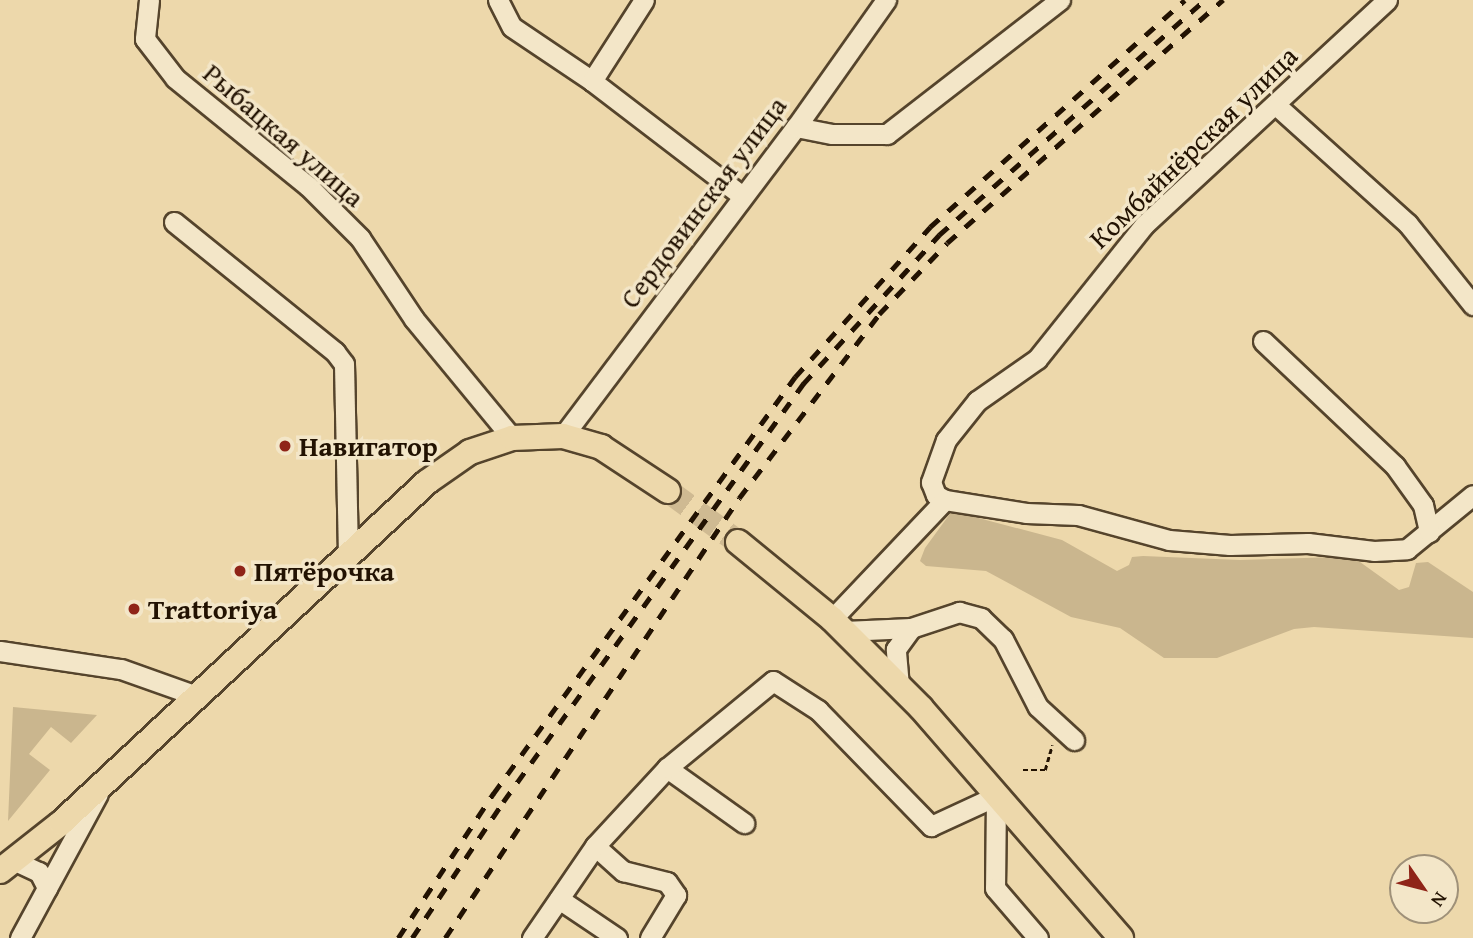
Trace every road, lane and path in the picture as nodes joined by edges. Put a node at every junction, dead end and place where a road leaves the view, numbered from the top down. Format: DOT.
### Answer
graph roads {
  1 [pos="149,0"];
  2 [pos="498,0"];
  3 [pos="644,0"];
  4 [pos="886,0"];
  5 [pos="1060,0"];
  6 [pos="1387,0"];
  7 [pos="592,81"];
  8 [pos="1276,106"];
  9 [pos="796,127"];
  10 [pos="741,195"];
  11 [pos="174,222"];
  12 [pos="1473,305"];
  13 [pos="1263,341"];
  14 [pos="563,436"];
  15 [pos="512,438"];
  16 [pos="668,491"];
  17 [pos="1473,495"];
  18 [pos="945,500"];
  19 [pos="1429,532"];
  20 [pos="738,542"];
  21 [pos="348,556"];
  22 [pos="838,625"];
  23 [pos="911,628"];
  24 [pos="0,652"];
  25 [pos="900,687"];
  26 [pos="197,696"];
  27 [pos="1056,728"];
  28 [pos="1074,740"];
  29 [pos="667,768"];
  30 [pos="1023,770"];
  31 [pos="104,782"];
  32 [pos="996,796"];
  33 [pos="744,823"];
  34 [pos="595,846"];
  35 [pos="8,866"];
  36 [pos="47,888"];
  37 [pos="559,899"];
  38 [pos="20,938"];
  39 [pos="531,938"];
  40 [pos="617,938"];
  41 [pos="650,938"];
  42 [pos="1038,938"];
  43 [pos="1121,938"];
  1 -- 15 [label="street, Рыбацкая улица"];
  2 -- 7 [label="street"];
  3 -- 7 [label="street"];
  4 -- 9 [label="street, Сердовинская улица"];
  5 -- 9 [label="street"];
  6 -- 8 [label="street, Комбайнёрская улица"];
  7 -- 10 [label="street"];
  8 -- 12 [label="street"];
  8 -- 18 [label="street, Комбайнёрская улица"];
  9 -- 10 [label="street, Сердовинская улица"];
  10 -- 14 [label="street, Сердовинская улица"];
  11 -- 21 [label="street"];
  13 -- 19 [label="street"];
  14 -- 15 [label="main road"];
  14 -- 16 [label="main road"];
  15 -- 21 [label="main road"];
  17 -- 19 [label="street"];
  18 -- 19 [label="street"];
  18 -- 22 [label="street"];
  20 -- 22 [label="main road"];
  21 -- 26 [label="main road"];
  22 -- 23 [label="street"];
  22 -- 25 [label="main road"];
  23 -- 25 [label="street"];
  23 -- 27 [label="street"];
  24 -- 26 [label="street"];
  25 -- 32 [label="main road"];
  26 -- 31 [label="main road"];
  27 -- 28 [label="street"];
  27 -- 30 [label="path"];
  29 -- 32 [label="street"];
  29 -- 33 [label="street"];
  29 -- 34 [label="street"];
  31 -- 35 [label="main road"];
  31 -- 36 [label="street"];
  32 -- 42 [label="street"];
  32 -- 43 [label="main road"];
  34 -- 37 [label="street"];
  34 -- 41 [label="street"];
  35 -- 36 [label="street"];
  36 -- 38 [label="street"];
  37 -- 39 [label="street"];
  37 -- 40 [label="street"];
}
